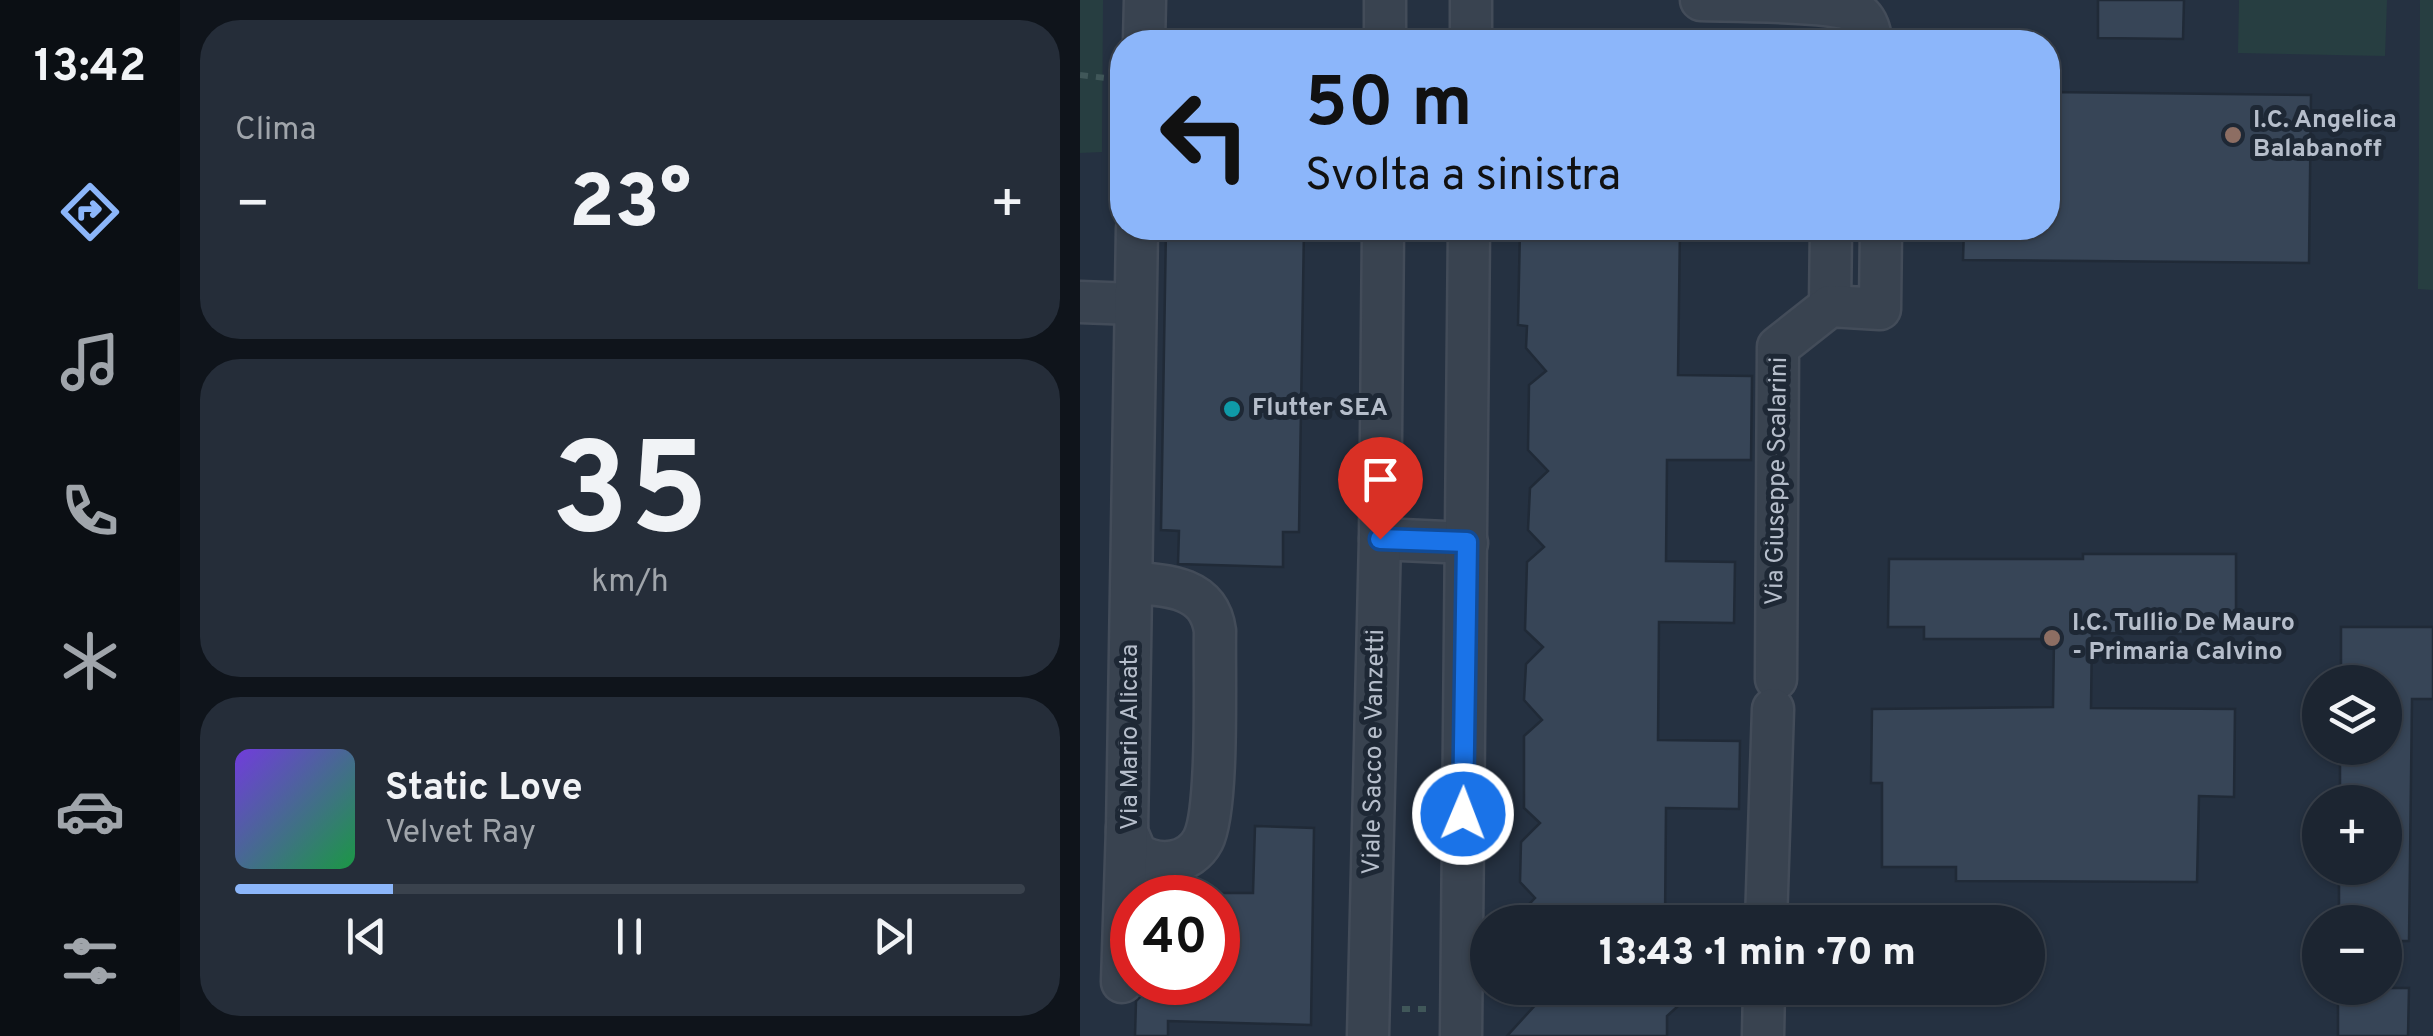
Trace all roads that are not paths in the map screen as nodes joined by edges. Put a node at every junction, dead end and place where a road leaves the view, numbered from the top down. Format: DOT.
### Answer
graph roads {
  1 [pos="1145,0"];
  2 [pos="1385,0"];
  3 [pos="1471,0"];
  4 [pos="1701,0"];
  5 [pos="1794,1"];
  6 [pos="1144,30"];
  7 [pos="1384,30"];
  8 [pos="1471,30"];
  9 [pos="1868,30"];
  10 [pos="1137,240"];
  11 [pos="1382,240"];
  12 [pos="1470,240"];
  13 [pos="1831,240"];
  14 [pos="1881,240"];
  15 [pos="1080,302"];
  16 [pos="1134,304"];
  17 [pos="1830,306"];
  18 [pos="1380,539"];
  19 [pos="1467,542"];
  20 [pos="1132,582"];
  21 [pos="1127,819"];
  22 [pos="1125,875"];
  23 [pos="1767,905"];
  24 [pos="1764,1005"];
  25 [pos="1448,1022"];
  26 [pos="1379,1023"];
  27 [pos="1763,1036"];
  1 -- 6 [label="street"];
  2 -- 7 [label="street"];
  3 -- 8 [label="street"];
  4 -- 5 [label="street"];
  5 -- 9 [label="street"];
  10 -- 16 [label="street, Via Mario Alicata"];
  11 -- 18 [label="street, Viale Sacco e Vanzetti"];
  12 -- 19 [label="street"];
  13 -- 17 [label="street"];
  14 -- 17 [label="street"];
  15 -- 16 [label="street"];
  16 -- 20 [label="street, Via Mario Alicata"];
  17 -- 23 [label="street, Via Giuseppe Scalarini"];
  18 -- 19 [label="street"];
  18 -- 26 [label="street, Viale Sacco e Vanzetti"];
  19 -- 25 [label="street"];
  20 -- 21 [label="street, Via Mario Alicata"];
  20 -- 21 [label="street, Via Mario Alicata"];
  21 -- 22 [label="street"];
  24 -- 27 [label="street"];
}
